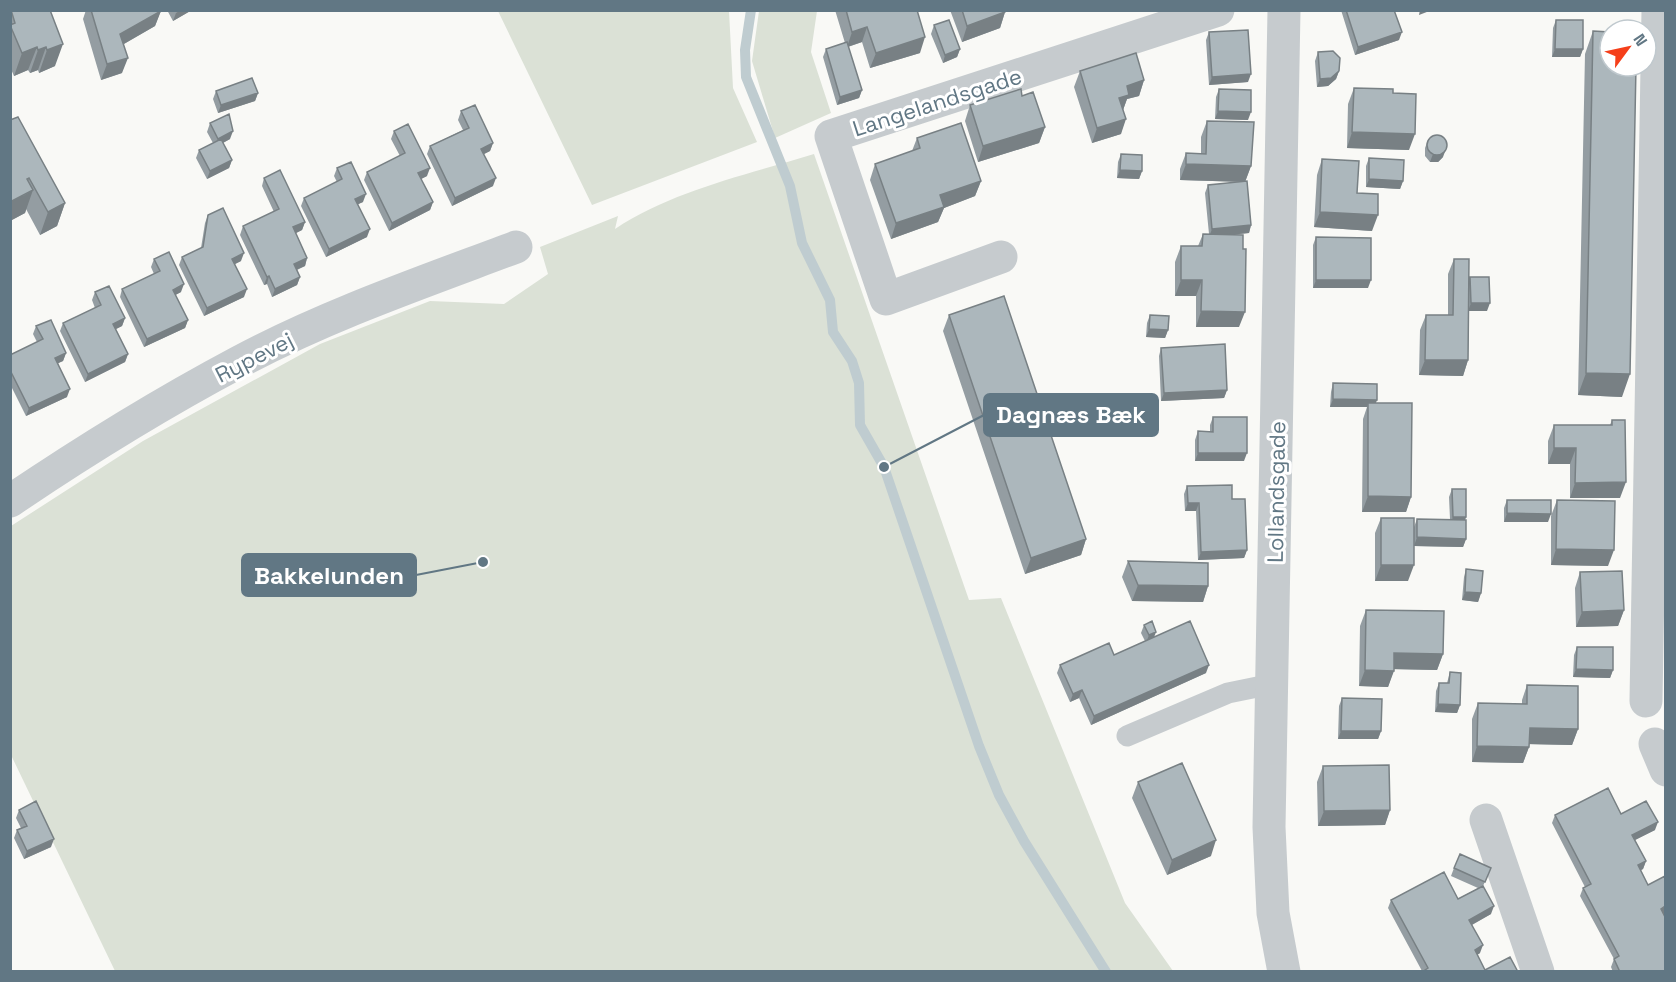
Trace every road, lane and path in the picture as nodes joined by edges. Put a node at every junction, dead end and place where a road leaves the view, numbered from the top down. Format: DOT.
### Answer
graph roads {
  1 [pos="1218,10"];
  2 [pos="1284,10"];
  3 [pos="1658,10"];
  4 [pos="516,247"];
  5 [pos="1000,257"];
  6 [pos="10,501"];
  7 [pos="1272,684"];
  8 [pos="1646,701"];
  9 [pos="1127,736"];
  10 [pos="1486,820"];
  11 [pos="1284,972"];
  12 [pos="1538,972"];
  1 -- 5 [label="street, Langelandsgade"];
  2 -- 7 [label="street, Lollandsgade"];
  3 -- 8 [label="street"];
  4 -- 6 [label="street, Rypevej"];
  7 -- 9 [label="lane"];
  7 -- 11 [label="street, Lollandsgade"];
  10 -- 12 [label="street"];
}
